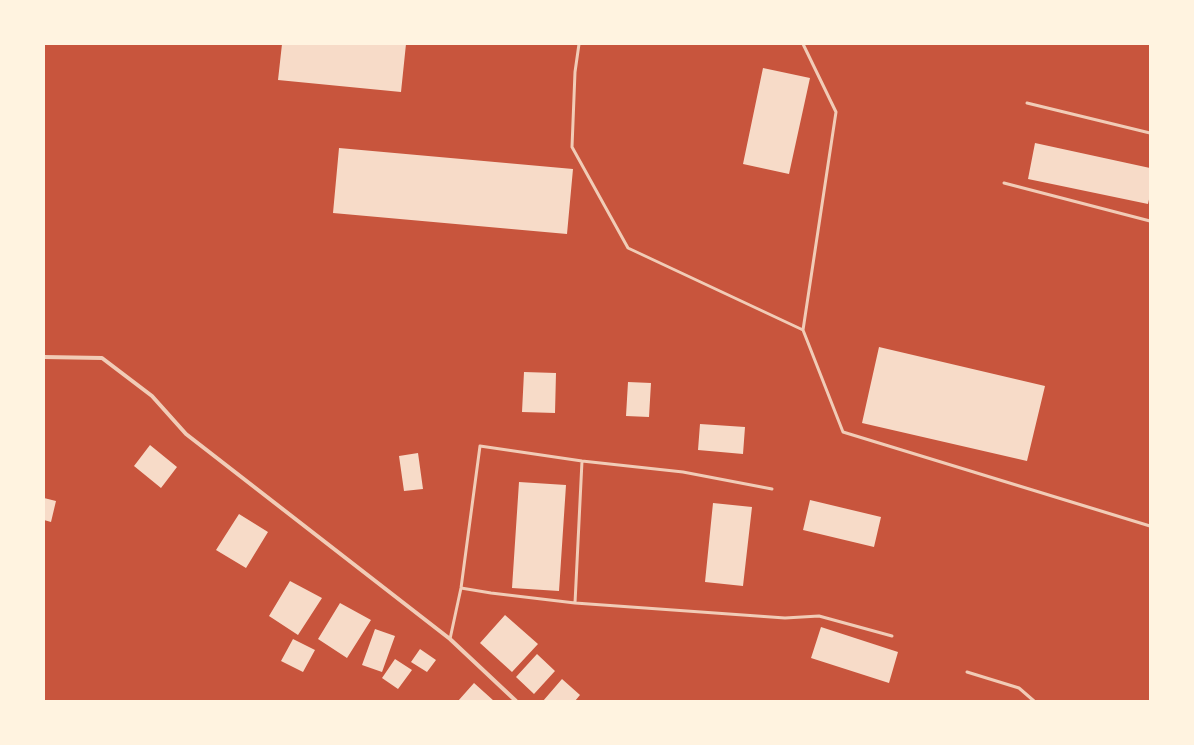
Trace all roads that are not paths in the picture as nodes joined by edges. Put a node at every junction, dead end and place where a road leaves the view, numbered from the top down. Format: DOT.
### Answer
graph roads {
  1 [pos="578,44"];
  2 [pos="803,44"];
  3 [pos="1027,104"];
  4 [pos="1150,133"];
  5 [pos="1004,183"];
  6 [pos="1150,221"];
  7 [pos="803,330"];
  8 [pos="44,357"];
  9 [pos="582,461"];
  10 [pos="772,489"];
  11 [pos="1150,526"];
  12 [pos="461,588"];
  13 [pos="575,602"];
  14 [pos="892,636"];
  15 [pos="450,639"];
  16 [pos="967,672"];
  17 [pos="516,701"];
  18 [pos="1034,701"];
  1 -- 7 [label="lane"];
  2 -- 7 [label="lane"];
  3 -- 4 [label="lane"];
  5 -- 6 [label="lane"];
  7 -- 11 [label="lane"];
  8 -- 15 [label="street"];
  9 -- 10 [label="lane"];
  9 -- 12 [label="lane"];
  9 -- 13 [label="lane"];
  12 -- 13 [label="lane"];
  12 -- 15 [label="lane"];
  13 -- 14 [label="lane"];
  15 -- 17 [label="street"];
  16 -- 18 [label="lane"];
}
